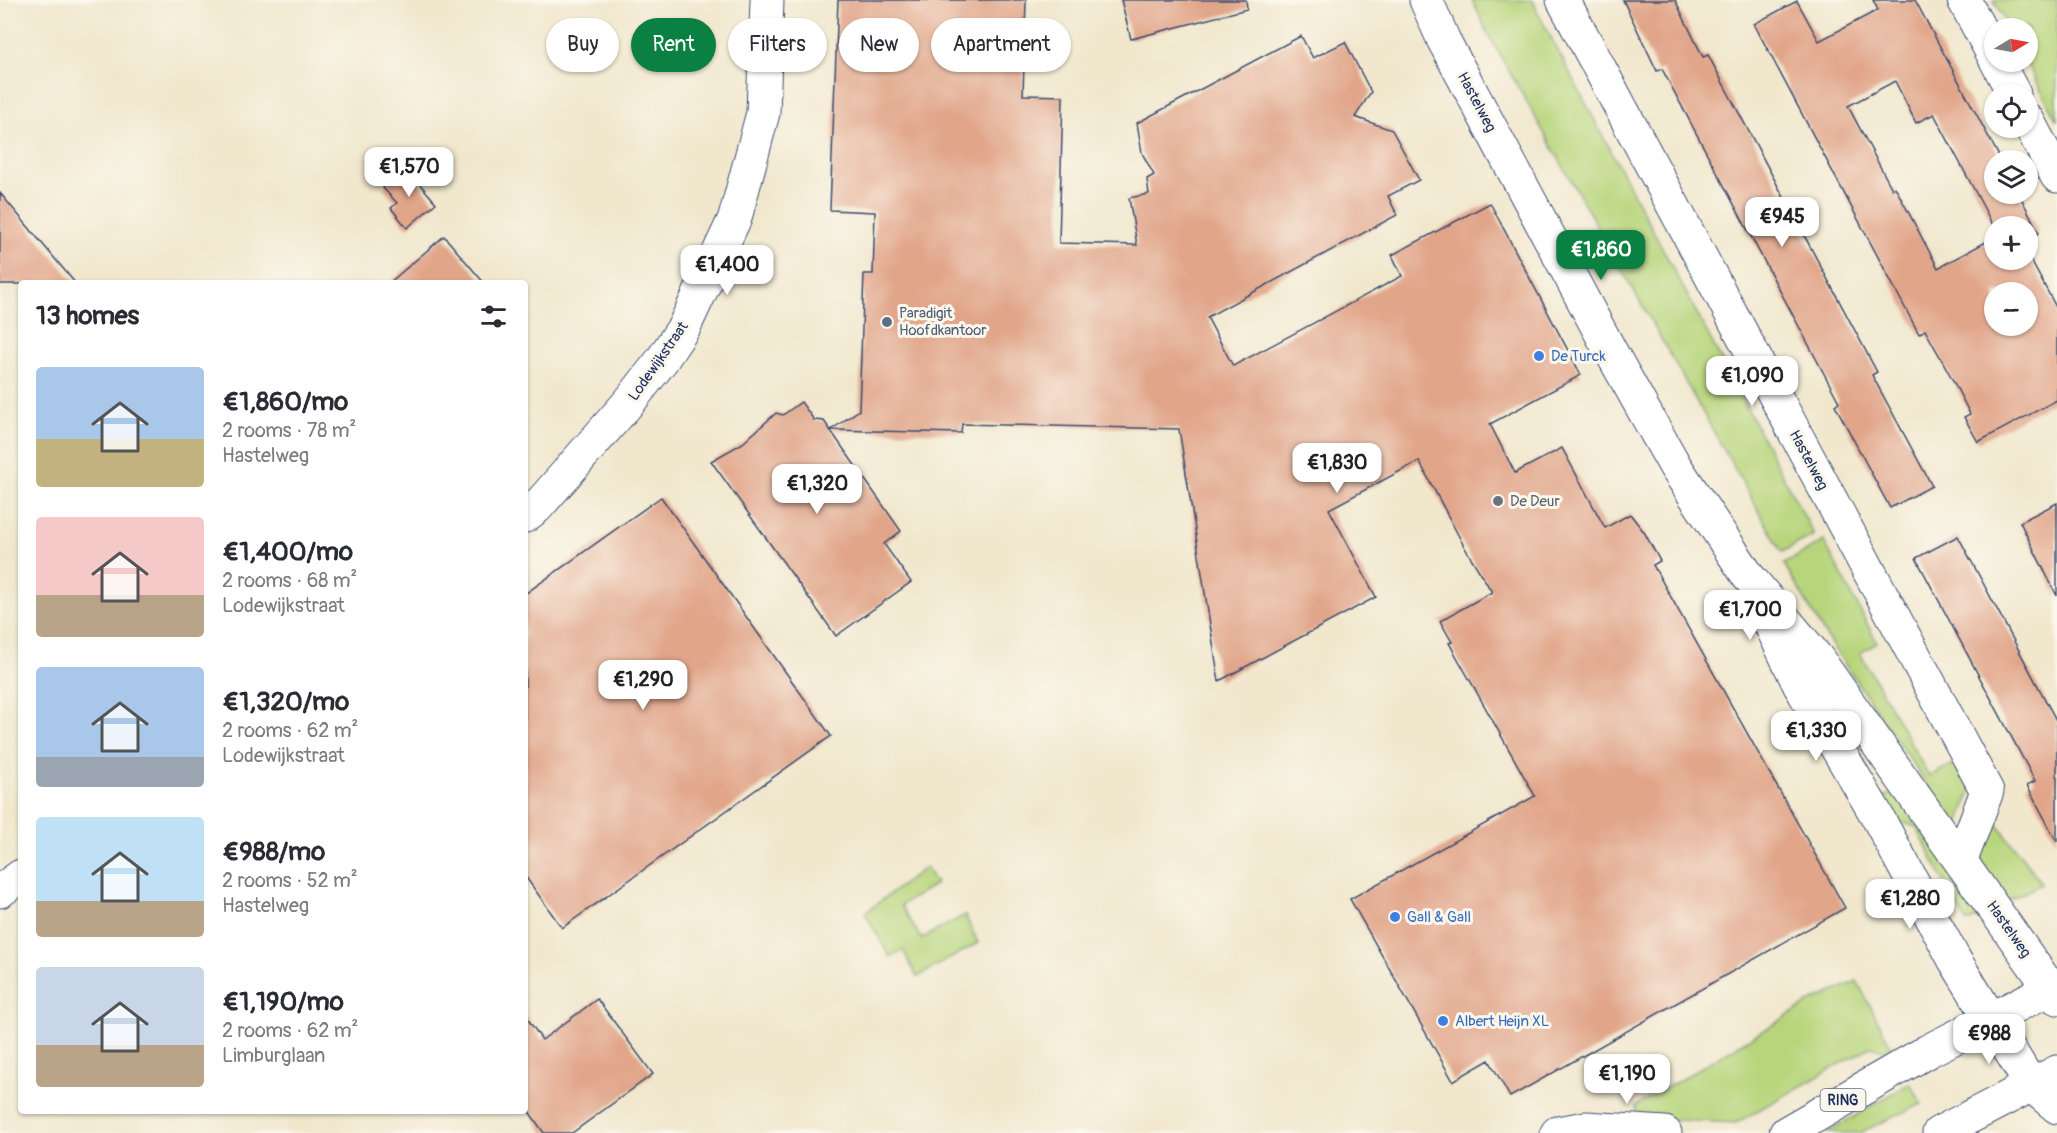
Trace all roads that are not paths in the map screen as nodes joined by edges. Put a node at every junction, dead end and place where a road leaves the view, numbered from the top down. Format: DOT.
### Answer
graph roads {
  1 [pos="767,0"];
  2 [pos="1426,0"];
  3 [pos="1563,0"];
  4 [pos="1964,0"];
  5 [pos="1984,38"];
  6 [pos="2037,138"];
  7 [pos="2057,176"];
  8 [pos="528,514"];
  9 [pos="1748,576"];
  10 [pos="1962,860"];
  11 [pos="18,878"];
  12 [pos="0,891"];
  13 [pos="2055,990"];
  14 [pos="1991,1019"];
  15 [pos="2044,1078"];
  16 [pos="2057,1107"];
  17 [pos="1572,1131"];
  18 [pos="1665,1133"];
  19 [pos="1786,1133"];
  20 [pos="1939,1133"];
  1 -- 8 [label="street, Lodewijkstraat"];
  2 -- 9 [label="street, Hastelweg"];
  3 -- 10 [label="street, Hastelweg"];
  4 -- 5 [label="street"];
  6 -- 7 [label="street"];
  9 -- 10 [label="street, Hastelweg"];
  9 -- 14 [label="street, Hastelweg"];
  10 -- 13 [label="street, Hastelweg"];
  11 -- 12 [label="street"];
  13 -- 14 [label="street, RING"];
  14 -- 15 [label="street, Hastelweg"];
  14 -- 19 [label="street, RING"];
  15 -- 16 [label="street, Hastelweg"];
  15 -- 20 [label="street"];
  17 -- 18 [label="street"];
}
